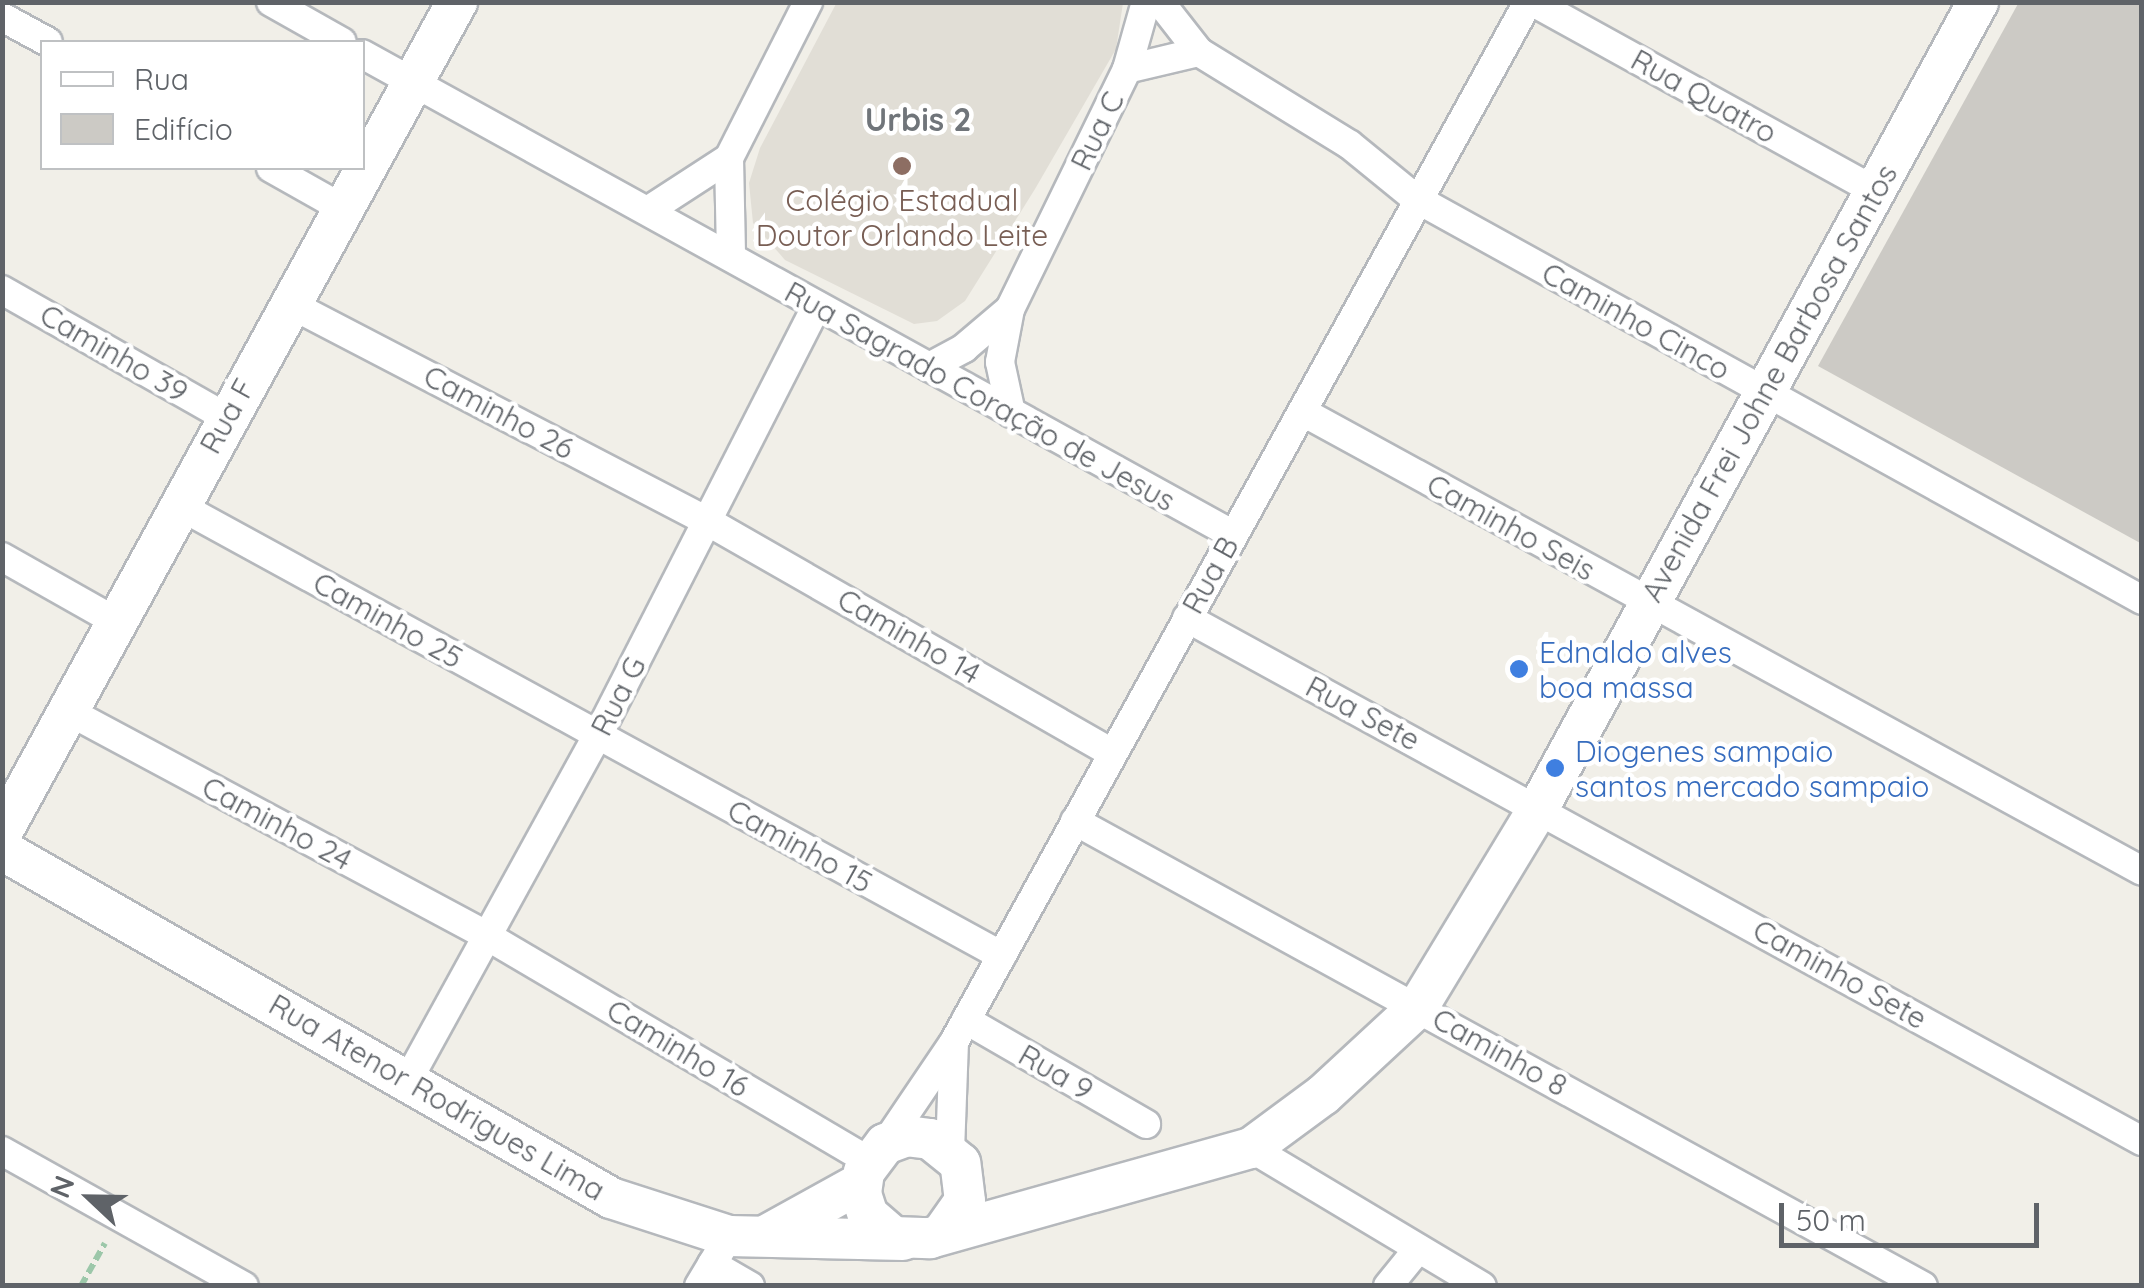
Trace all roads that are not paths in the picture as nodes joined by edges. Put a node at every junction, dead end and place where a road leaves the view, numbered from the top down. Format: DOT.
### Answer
graph roads {
  1 [pos="271,2"];
  2 [pos="457,2"];
  3 [pos="808,2"];
  4 [pos="1146,2"];
  5 [pos="1160,2"];
  6 [pos="1531,2"];
  7 [pos="1978,2"];
  8 [pos="2,17"];
  9 [pos="44,40"];
  10 [pos="338,40"];
  11 [pos="1198,52"];
  12 [pos="365,56"];
  13 [pos="1127,68"];
  14 [pos="413,83"];
  15 [pos="1350,145"];
  16 [pos="729,158"];
  17 [pos="365,168"];
  18 [pos="275,170"];
  19 [pos="364,170"];
  20 [pos="1430,170"];
  21 [pos="1874,190"];
  22 [pos="1415,198"];
  23 [pos="342,208"];
  24 [pos="649,210"];
  25 [pos="730,256"];
  26 [pos="2,290"];
  27 [pos="290,304"];
  28 [pos="818,306"];
  29 [pos="1010,309"];
  30 [pos="930,366"];
  31 [pos="1766,394"];
  32 [pos="1303,412"];
  33 [pos="1011,414"];
  34 [pos="226,417"];
  35 [pos="178,505"];
  36 [pos="707,521"];
  37 [pos="1232,534"];
  38 [pos="2,557"];
  39 [pos="2142,600"];
  40 [pos="1648,603"];
  41 [pos="1187,618"];
  42 [pos="115,621"];
  43 [pos="68,711"];
  44 [pos="598,735"];
  45 [pos="1112,752"];
  46 [pos="1538,807"];
  47 [pos="1075,821"];
  48 [pos="2,832"];
  49 [pos="2,850"];
  50 [pos="2142,871"];
  51 [pos="487,936"];
  52 [pos="1002,956"];
  53 [pos="1418,1007"];
  54 [pos="960,1031"];
  55 [pos="408,1080"];
  56 [pos="1146,1124"];
  57 [pos="2142,1141"];
  58 [pos="1251,1148"];
  59 [pos="2,1151"];
  60 [pos="955,1157"];
  61 [pos="872,1163"];
  62 [pos="1040,1206"];
  63 [pos="943,1232"];
  64 [pos="903,1240"];
  65 [pos="1418,1249"];
  66 [pos="725,1256"];
  67 [pos="244,1286"];
  68 [pos="750,1286"];
  69 [pos="1388,1286"];
  70 [pos="1482,1286"];
  71 [pos="1923,1286"];
  1 -- 10 [label="street"];
  2 -- 14 [label="street, Rua F"];
  3 -- 16 [label="street"];
  4 -- 13 [label="street, Rua C"];
  5 -- 11 [label="street, Caminho Cinco"];
  6 -- 20 [label="street, Rua B"];
  6 -- 21 [label="street, Rua Quatro"];
  7 -- 21 [label="street, Avenida Frei Johne Barbosa Santos"];
  8 -- 9 [label="street"];
  11 -- 13 [label="street"];
  11 -- 15 [label="street, Caminho Cinco"];
  12 -- 14 [label="street, Rua Sagrado Coração de Jesus"];
  13 -- 29 [label="street, Rua C"];
  14 -- 17 [label="street, Rua F"];
  14 -- 24 [label="street, Rua Sagrado Coração de Jesus"];
  15 -- 20 [label="street, Caminho Cinco"];
  15 -- 22 [label="street, Caminho Cinco"];
  16 -- 24 [label="street"];
  16 -- 25 [label="street"];
  18 -- 23 [label="street"];
  19 -- 23 [label="street, Rua F"];
  20 -- 22 [label="street, Rua B"];
  21 -- 31 [label="street, Avenida Frei Johne Barbosa Santos"];
  22 -- 31 [label="street, Caminho Cinco"];
  22 -- 32 [label="street, Rua B"];
  23 -- 27 [label="street, Rua F"];
  24 -- 25 [label="street, Rua Sagrado Coração de Jesus"];
  25 -- 28 [label="street, Rua Sagrado Coração de Jesus"];
  26 -- 34 [label="street, Caminho 39"];
  27 -- 34 [label="street, Rua F"];
  27 -- 36 [label="street, Caminho 26"];
  28 -- 30 [label="street, Rua Sagrado Coração de Jesus"];
  28 -- 36 [label="street, Rua G"];
  29 -- 30 [label="street, Rua C"];
  29 -- 33 [label="street, Rua C"];
  30 -- 33 [label="street, Rua Sagrado Coração de Jesus"];
  31 -- 39 [label="street, Caminho Cinco"];
  31 -- 40 [label="street, Avenida Frei Johne Barbosa Santos"];
  32 -- 37 [label="street, Rua B"];
  32 -- 40 [label="street, Caminho Seis"];
  33 -- 37 [label="street, Rua Sagrado Coração de Jesus"];
  34 -- 35 [label="street, Rua F"];
  35 -- 42 [label="street, Rua F"];
  35 -- 44 [label="street, Caminho 25"];
  36 -- 44 [label="street, Rua G"];
  36 -- 45 [label="street, Caminho 14"];
  37 -- 41 [label="street, Rua B"];
  38 -- 42 [label="street"];
  40 -- 46 [label="street, Avenida Frei Johne Barbosa Santos"];
  40 -- 50 [label="street, Caminho Seis"];
  41 -- 45 [label="street, Rua B"];
  41 -- 46 [label="street, Rua Sete"];
  42 -- 43 [label="street, Rua F"];
  43 -- 48 [label="street, Rua F"];
  43 -- 51 [label="street, Caminho 24"];
  44 -- 51 [label="street, Rua G"];
  44 -- 52 [label="street, Caminho 15"];
  45 -- 47 [label="street, Rua B"];
  46 -- 53 [label="street, Avenida Frei Johne Barbosa Santos"];
  46 -- 57 [label="street, Caminho Sete"];
  47 -- 52 [label="street, Rua B"];
  47 -- 53 [label="street, Caminho 8"];
  49 -- 55 [label="street, Rua Atenor Rodrigues Lima"];
  51 -- 55 [label="street, Rua G"];
  51 -- 61 [label="street, Caminho 16"];
  52 -- 54 [label="street, Rua B"];
  53 -- 58 [label="street, Avenida Frei Johne Barbosa Santos"];
  53 -- 71 [label="street, Caminho 8"];
  54 -- 56 [label="street, Rua 9"];
  54 -- 60 [label="street"];
  54 -- 61 [label="street, Rua B"];
  55 -- 66 [label="street, Rua Atenor Rodrigues Lima"];
  58 -- 62 [label="street, Avenida Frei Johne Barbosa Santos"];
  58 -- 65 [label="street"];
  59 -- 67 [label="street"];
  60 -- 61 [label="street"];
  60 -- 62 [label="street"];
  60 -- 63 [label="street"];
  61 -- 64 [label="street"];
  61 -- 66 [label="street, Rua B"];
  62 -- 63 [label="street, Avenida Frei Johne Barbosa Santos"];
  63 -- 64 [label="street"];
  64 -- 66 [label="street, Rua Atenor Rodrigues Lima"];
  65 -- 69 [label="street"];
  65 -- 70 [label="street"];
  66 -- 68 [label="street"];
}
